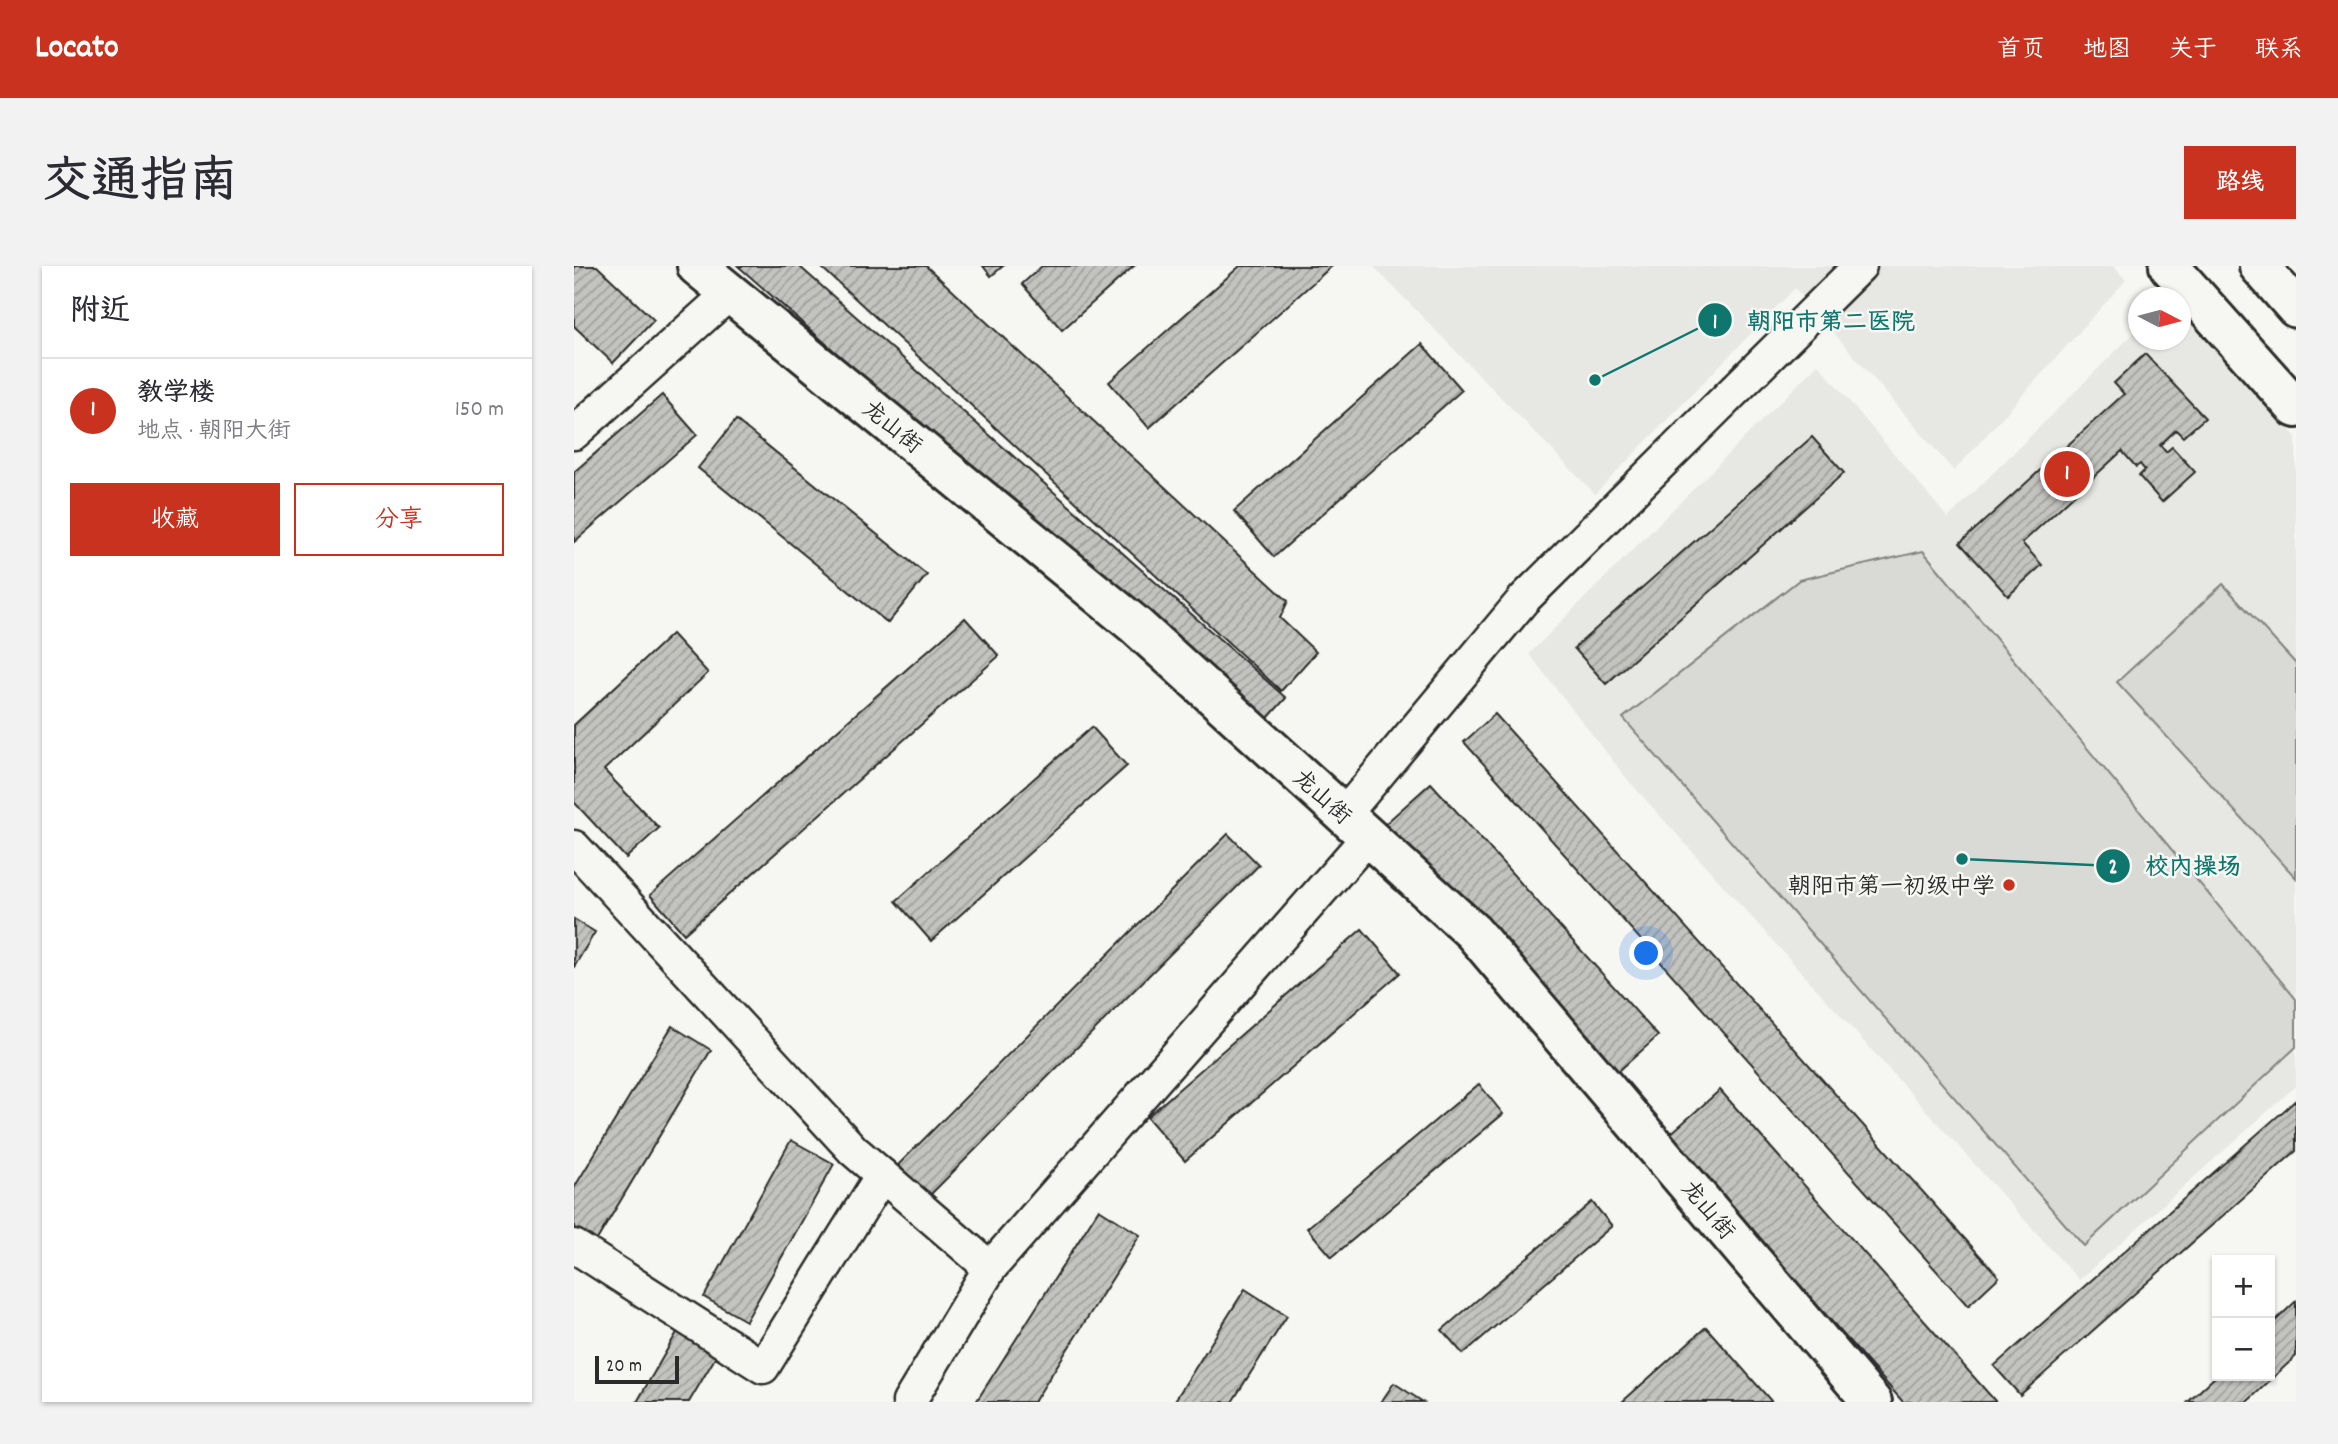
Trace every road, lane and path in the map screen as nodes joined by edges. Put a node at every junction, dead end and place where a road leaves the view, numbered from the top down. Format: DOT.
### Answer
graph roads {
  1 [pos="697,266"];
  2 [pos="1860,266"];
  3 [pos="2169,266"];
  4 [pos="2259,266"];
  5 [pos="730,293"];
  6 [pos="2296,308"];
  7 [pos="2296,408"];
  8 [pos="574,433"];
  9 [pos="1356,826"];
  10 [pos="574,847"];
  11 [pos="882,1175"];
  12 [pos="574,1246"];
  13 [pos="990,1268"];
  14 [pos="909,1402"];
  15 [pos="1872,1402"];
  1 -- 5 [label="street, 龙山街"];
  2 -- 9 [label="street"];
  3 -- 7 [label="street"];
  4 -- 6 [label="street"];
  5 -- 8 [label="street"];
  5 -- 9 [label="street, 龙山街"];
  9 -- 13 [label="street"];
  9 -- 15 [label="street, 龙山街"];
  10 -- 11 [label="street"];
  11 -- 12 [label="street"];
  11 -- 13 [label="street"];
  13 -- 14 [label="street"];
}
